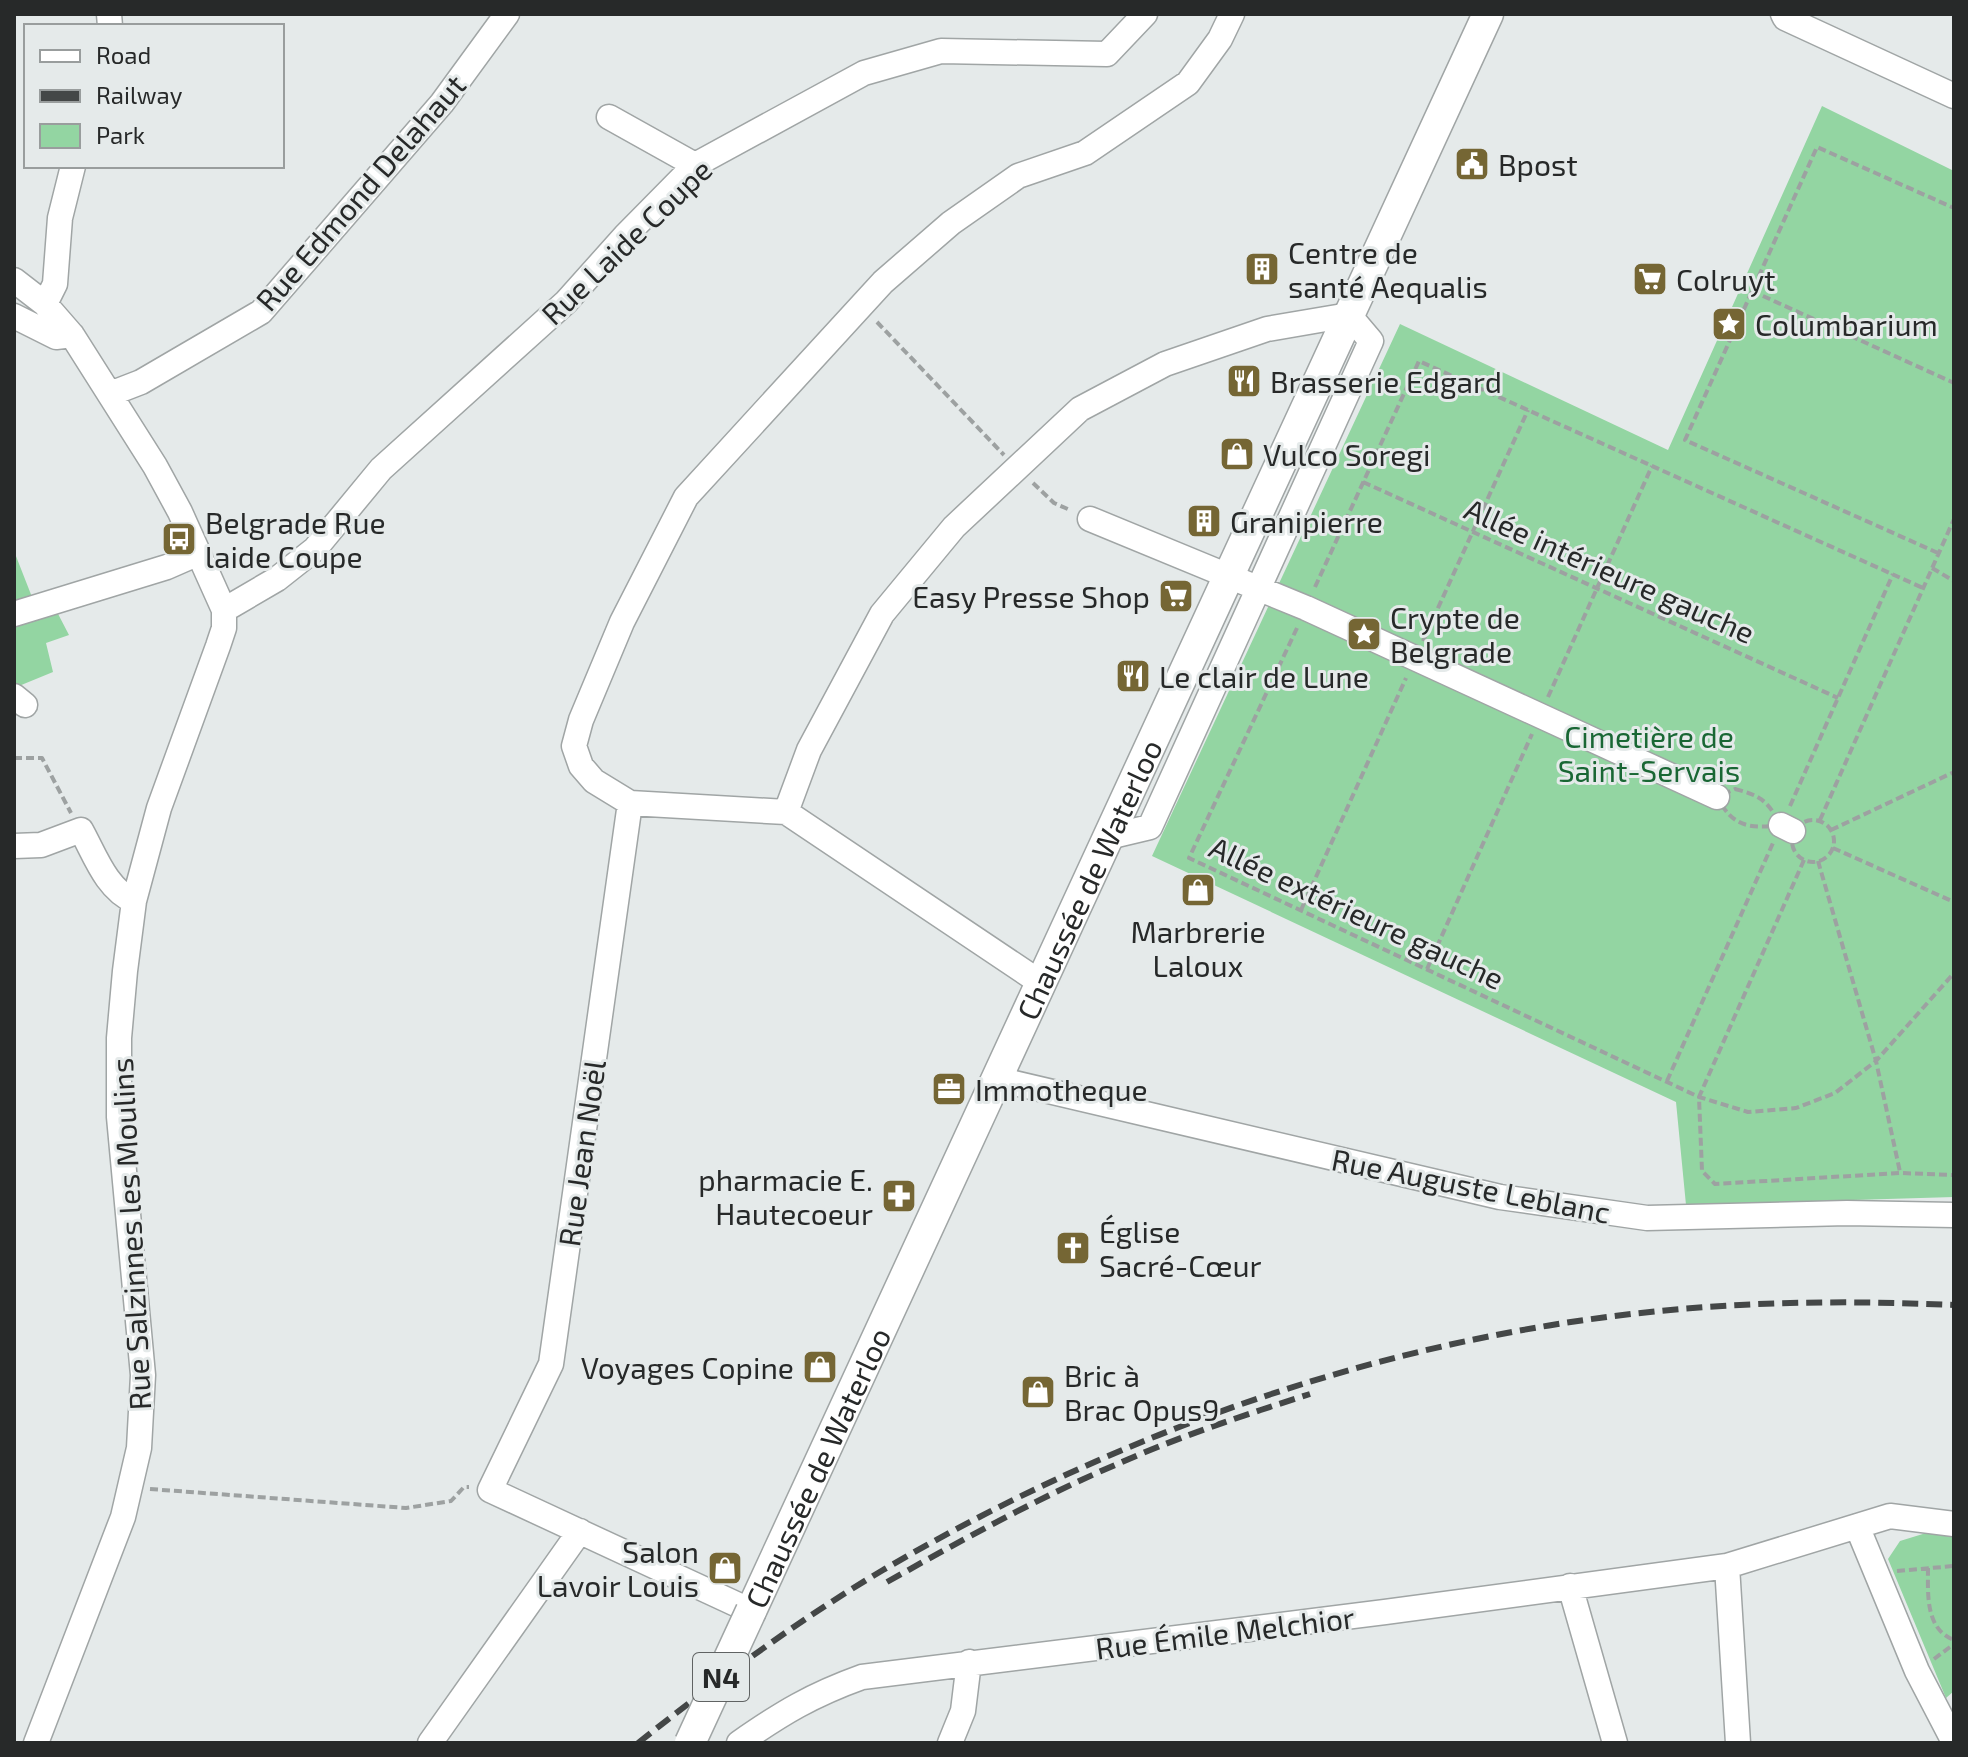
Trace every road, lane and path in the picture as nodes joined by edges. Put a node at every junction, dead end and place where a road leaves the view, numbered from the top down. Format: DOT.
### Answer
graph roads {
  1 [pos="507,14"];
  2 [pos="1145,14"];
  3 [pos="1232,14"];
  4 [pos="1488,14"];
  5 [pos="1783,14"];
  6 [pos="1954,96"];
  7 [pos="609,117"];
  8 [pos="695,165"];
  9 [pos="72,168"];
  10 [pos="1954,208"];
  11 [pos="14,280"];
  12 [pos="1752,291"];
  13 [pos="45,304"];
  14 [pos="861,306"];
  15 [pos="1349,315"];
  16 [pos="14,316"];
  17 [pos="72,335"];
  18 [pos="1954,383"];
  19 [pos="110,394"];
  20 [pos="1017,468"];
  21 [pos="1363,482"];
  22 [pos="1090,519"];
  23 [pos="1954,519"];
  24 [pos="199,553"];
  25 [pos="1938,553"];
  26 [pos="1932,568"];
  27 [pos="1229,575"];
  28 [pos="1954,581"];
  29 [pos="1259,588"];
  30 [pos="1923,588"];
  31 [pos="1306,608"];
  32 [pos="224,610"];
  33 [pos="14,614"];
  34 [pos="1838,698"];
  35 [pos="14,758"];
  36 [pos="1954,772"];
  37 [pos="1717,797"];
  38 [pos="630,803"];
  39 [pos="786,812"];
  40 [pos="1820,820"];
  41 [pos="81,830"];
  42 [pos="1831,830"];
  43 [pos="1108,837"];
  44 [pos="14,846"];
  45 [pos="1833,848"];
  46 [pos="1804,860"];
  47 [pos="1818,861"];
  48 [pos="134,901"];
  49 [pos="1954,902"];
  50 [pos="1954,973"];
  51 [pos="1041,983"];
  52 [pos="1876,1061"];
  53 [pos="997,1079"];
  54 [pos="1699,1097"];
  55 [pos="1900,1173"];
  56 [pos="1954,1175"];
  57 [pos="1954,1215"];
  58 [pos="464,1487"];
  59 [pos="131,1488"];
  60 [pos="1954,1524"];
  61 [pos="1857,1526"];
  62 [pos="580,1531"];
  63 [pos="1727,1566"];
  64 [pos="1954,1566"];
  65 [pos="1928,1568"];
  66 [pos="1878,1576"];
  67 [pos="1570,1586"];
  68 [pos="751,1611"];
  69 [pos="1954,1640"];
  70 [pos="969,1662"];
  71 [pos="1954,1742"];
  72 [pos="36,1743"];
  73 [pos="430,1743"];
  74 [pos="690,1743"];
  75 [pos="739,1743"];
  76 [pos="950,1743"];
  77 [pos="1615,1743"];
  78 [pos="1738,1743"];
  1 -- 19 [label="street, Rue Edmond Delahaut"];
  2 -- 8 [label="street, Rue Laide Coupe"];
  3 -- 14 [label="street"];
  4 -- 15 [label="main road, Chaussée de Waterloo / N4"];
  5 -- 6 [label="street"];
  7 -- 8 [label="street"];
  8 -- 32 [label="street, Rue Laide Coupe"];
  9 -- 13 [label="street"];
  10 -- 12 [label="path"];
  11 -- 13 [label="street"];
  12 -- 18 [label="path"];
  12 -- 25 [label="path"];
  13 -- 17 [label="street"];
  14 -- 20 [label="path"];
  14 -- 38 [label="street"];
  15 -- 20 [label="street"];
  15 -- 27 [label="main road, Chaussée de Waterloo / N4"];
  15 -- 29 [label="street"];
  16 -- 17 [label="street"];
  17 -- 19 [label="street"];
  19 -- 24 [label="street"];
  20 -- 22 [label="path"];
  20 -- 39 [label="street"];
  21 -- 30 [label="path, Allée extérieure gauche"];
  21 -- 31 [label="path, Allée extérieure gauche"];
  21 -- 34 [label="path, Allée intérieure gauche"];
  22 -- 27 [label="street"];
  23 -- 25 [label="path"];
  24 -- 32 [label="street"];
  24 -- 33 [label="street"];
  25 -- 26 [label="path"];
  26 -- 28 [label="path"];
  26 -- 30 [label="path"];
  27 -- 29 [label="street"];
  27 -- 43 [label="main road, Chaussée de Waterloo / N4"];
  29 -- 31 [label="street"];
  29 -- 43 [label="street"];
  30 -- 40 [label="path"];
  31 -- 37 [label="street"];
  31 -- 54 [label="path, Allée extérieure gauche"];
  32 -- 48 [label="street, Rue Salzinnes les Moulins"];
  35 -- 41 [label="path"];
  36 -- 42 [label="path"];
  37 -- 37 [label="path"];
  38 -- 39 [label="street"];
  38 -- 62 [label="street, Rue Jean Noël"];
  39 -- 51 [label="street"];
  41 -- 44 [label="street"];
  41 -- 48 [label="street"];
  43 -- 51 [label="main road, Chaussée de Waterloo / N4"];
  45 -- 49 [label="path"];
  46 -- 54 [label="path"];
  47 -- 52 [label="path"];
  48 -- 59 [label="street, Rue Salzinnes les Moulins"];
  50 -- 52 [label="path, Allée extérieure gauche"];
  51 -- 53 [label="main road, Chaussée de Waterloo / N4"];
  52 -- 54 [label="path, Allée extérieure gauche"];
  52 -- 55 [label="path"];
  53 -- 57 [label="street, Rue Auguste Leblanc"];
  53 -- 68 [label="main road, Chaussée de Waterloo / N4"];
  54 -- 55 [label="path"];
  55 -- 56 [label="path"];
  58 -- 59 [label="path"];
  59 -- 72 [label="street, Rue Salzinnes les Moulins"];
  60 -- 61 [label="street, Rue Émile Melchior"];
  61 -- 63 [label="street, Rue Émile Melchior"];
  61 -- 66 [label="street"];
  62 -- 68 [label="street"];
  62 -- 73 [label="street"];
  63 -- 67 [label="street, Rue Émile Melchior"];
  63 -- 78 [label="street"];
  64 -- 65 [label="path"];
  65 -- 66 [label="path"];
  65 -- 69 [label="path"];
  66 -- 71 [label="street"];
  67 -- 70 [label="street, Rue Émile Melchior"];
  67 -- 77 [label="street"];
  68 -- 74 [label="main road, Chaussée de Waterloo / N4, bridge"];
  70 -- 75 [label="street, Rue Émile Melchior"];
  70 -- 76 [label="street"];
}
